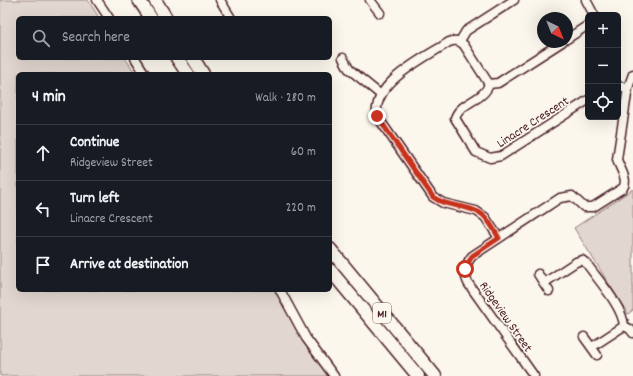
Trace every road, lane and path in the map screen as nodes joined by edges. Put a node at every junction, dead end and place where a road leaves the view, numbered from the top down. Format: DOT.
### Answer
graph roads {
  1 [pos="97,0"];
  2 [pos="139,0"];
  3 [pos="155,0"];
  4 [pos="220,0"];
  5 [pos="370,0"];
  6 [pos="514,0"];
  7 [pos="586,0"];
  8 [pos="592,12"];
  9 [pos="380,13"];
  10 [pos="108,16"];
  11 [pos="150,16"];
  12 [pos="165,16"];
  13 [pos="230,16"];
  14 [pos="585,27"];
  15 [pos="573,35"];
  16 [pos="460,41"];
  17 [pos="553,48"];
  18 [pos="343,58"];
  19 [pos="136,60"];
  20 [pos="178,60"];
  21 [pos="194,60"];
  22 [pos="145,72"];
  23 [pos="187,72"];
  24 [pos="202,72"];
  25 [pos="633,74"];
  26 [pos="489,84"];
  27 [pos="621,87"];
  28 [pos="628,88"];
  29 [pos="381,95"];
  30 [pos="585,102"];
  31 [pos="629,179"];
  32 [pos="499,238"];
  33 [pos="332,251"];
  34 [pos="332,272"];
  35 [pos="538,274"];
  36 [pos="544,283"];
  37 [pos="549,291"];
  38 [pos="281,292"];
  39 [pos="624,326"];
  40 [pos="633,333"];
  41 [pos="584,336"];
  42 [pos="592,347"];
  43 [pos="597,355"];
  44 [pos="334,376"];
  45 [pos="418,376"];
  46 [pos="435,376"];
  47 [pos="534,376"];
  1 -- 10 [label="street"];
  2 -- 11 [label="highway"];
  3 -- 12 [label="highway"];
  4 -- 13 [label="street"];
  5 -- 9 [label="street"];
  6 -- 16 [label="street"];
  7 -- 8 [label="street"];
  14 -- 15 [label="street"];
  16 -- 26 [label="street"];
  16 -- 29 [label="street"];
  17 -- 26 [label="street"];
  18 -- 29 [label="street"];
  19 -- 22 [label="street"];
  20 -- 23 [label="highway"];
  21 -- 24 [label="highway"];
  25 -- 28 [label="street, Ridgeview Street"];
  26 -- 30 [label="street, Linacre Crescent"];
  27 -- 28 [label="street"];
  28 -- 31 [label="street, Ridgeview Street"];
  29 -- 32 [label="street"];
  31 -- 32 [label="street, Ridgeview Street"];
  32 -- 47 [label="street, Ridgeview Street"];
  33 -- 46 [label="highway, M1"];
  34 -- 45 [label="highway, M1"];
  35 -- 36 [label="street"];
  36 -- 37 [label="street"];
  36 -- 39 [label="street"];
  38 -- 44 [label="street"];
  39 -- 40 [label="street"];
  39 -- 42 [label="street"];
  41 -- 42 [label="street"];
  42 -- 43 [label="street"];
}
